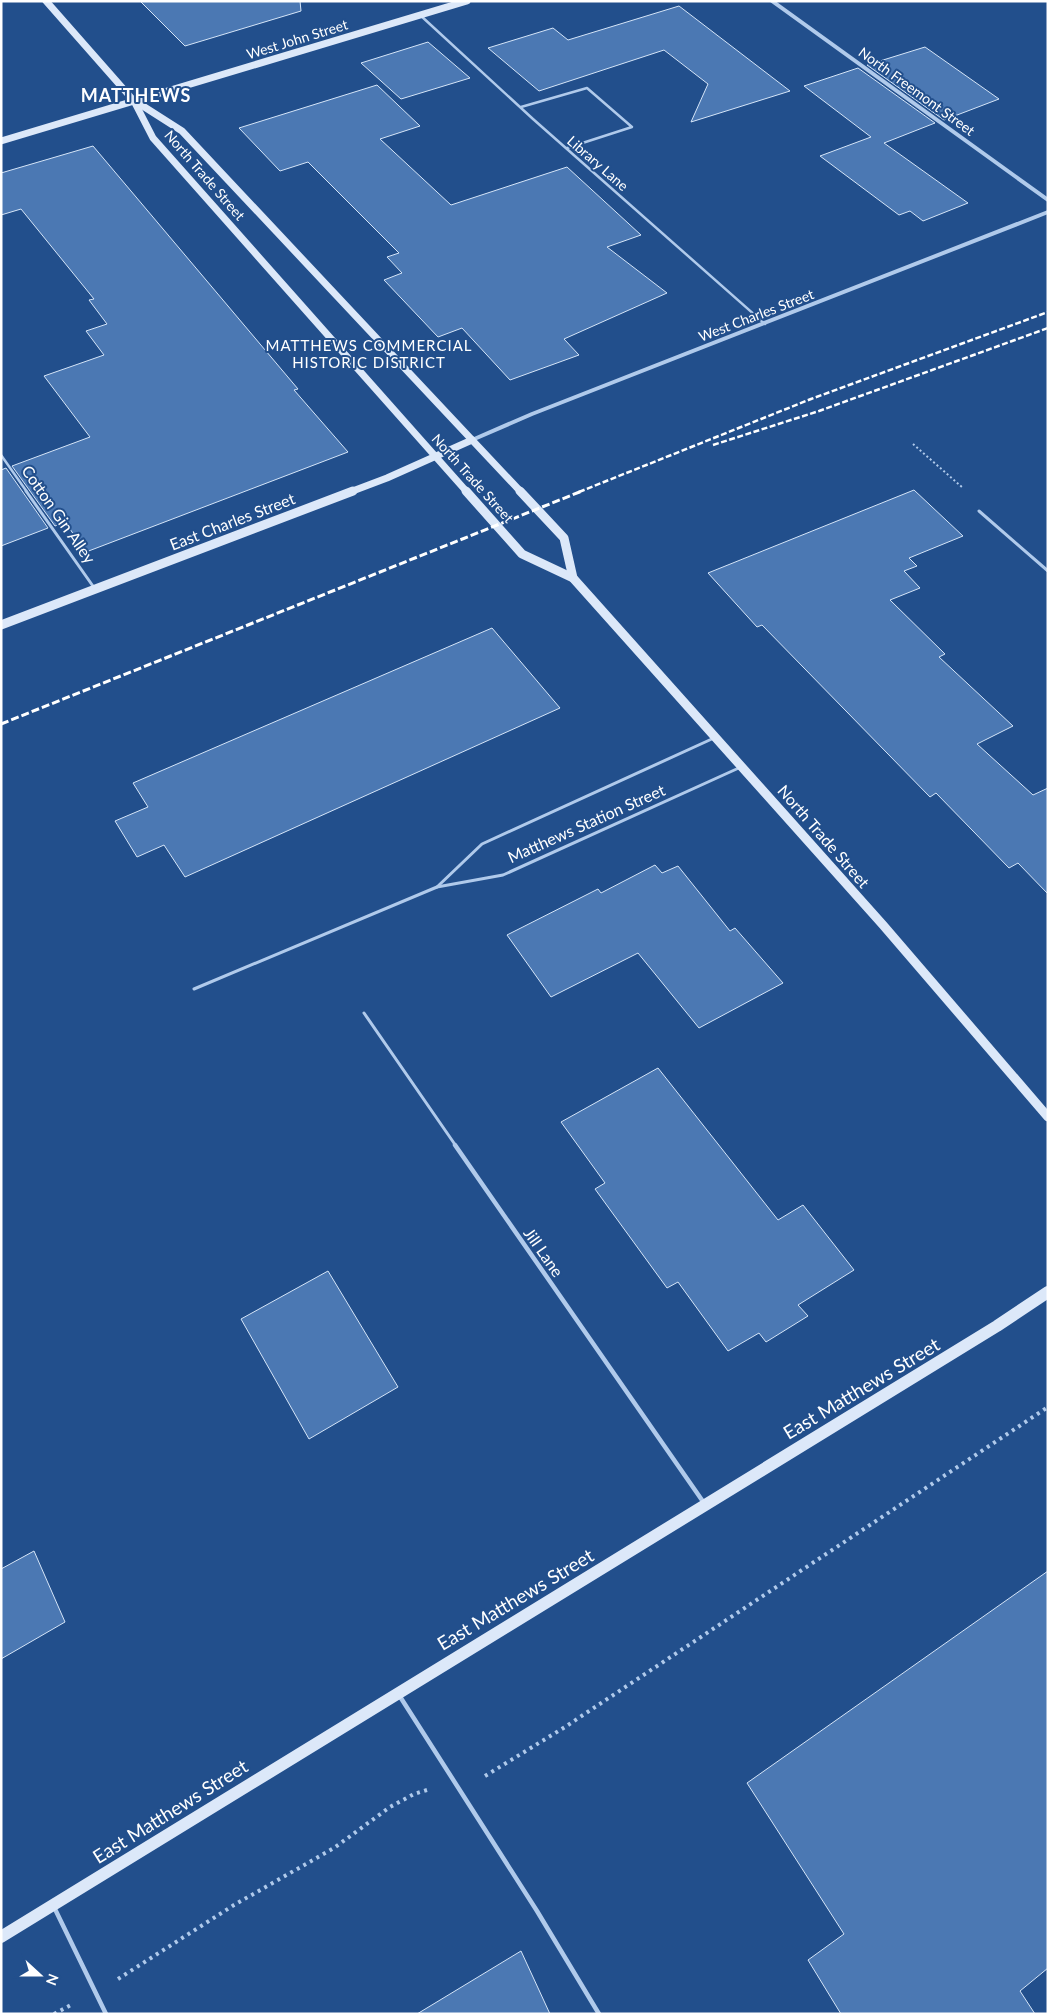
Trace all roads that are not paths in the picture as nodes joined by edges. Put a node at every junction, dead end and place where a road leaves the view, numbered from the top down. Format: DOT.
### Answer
graph roads {
  1 [pos="46,1"];
  2 [pos="467,1"];
  3 [pos="772,1"];
  4 [pos="420,15"];
  5 [pos="134,101"];
  6 [pos="520,107"];
  7 [pos="1,141"];
  8 [pos="566,148"];
  9 [pos="1048,200"];
  10 [pos="1048,212"];
  11 [pos="765,324"];
  12 [pos="472,440"];
  13 [pos="1,455"];
  14 [pos="435,456"];
  15 [pos="980,511"];
  16 [pos="1048,570"];
  17 [pos="573,578"];
  18 [pos="95,589"];
  19 [pos="1,625"];
  20 [pos="714,738"];
  21 [pos="741,767"];
  22 [pos="437,887"];
  23 [pos="194,989"];
  24 [pos="364,1013"];
  25 [pos="1048,1117"];
  26 [pos="1048,1292"];
  27 [pos="705,1505"];
  28 [pos="398,1693"];
  29 [pos="53,1905"];
  30 [pos="1,1937"];
  31 [pos="106,2014"];
  32 [pos="599,2014"];
  1 -- 5 [label="main road"];
  2 -- 4 [label="main road, West John Street"];
  3 -- 9 [label="street, North Freemont Street"];
  4 -- 5 [label="main road, West John Street"];
  4 -- 6 [label="lane, Library Lane"];
  5 -- 7 [label="main road, West John Street"];
  5 -- 12 [label="main road, North Trade Street"];
  5 -- 14 [label="main road, North Trade Street"];
  6 -- 8 [label="lane, Library Lane"];
  6 -- 8 [label="lane"];
  8 -- 11 [label="lane, Library Lane"];
  10 -- 11 [label="street, West Charles Street"];
  11 -- 12 [label="street, West Charles Street"];
  12 -- 14 [label="main road, East Charles Street"];
  12 -- 17 [label="main road, North Trade Street"];
  13 -- 18 [label="lane, Cotton Gin Alley"];
  14 -- 17 [label="main road, North Trade Street"];
  14 -- 18 [label="main road, East Charles Street"];
  15 -- 16 [label="lane"];
  17 -- 20 [label="main road, North Trade Street"];
  18 -- 19 [label="main road, East Charles Street"];
  20 -- 21 [label="main road, North Trade Street"];
  20 -- 22 [label="lane, Matthews Station Street"];
  21 -- 22 [label="lane, Matthews Station Street"];
  21 -- 25 [label="main road, North Trade Street"];
  22 -- 23 [label="lane, Matthews Station Street"];
  24 -- 27 [label="lane, Jill Lane"];
  26 -- 27 [label="main road, East Matthews Street"];
  27 -- 28 [label="main road, East Matthews Street"];
  28 -- 29 [label="main road, East Matthews Street"];
  28 -- 32 [label="lane"];
  29 -- 30 [label="main road, East Matthews Street"];
  29 -- 31 [label="lane"];
}
